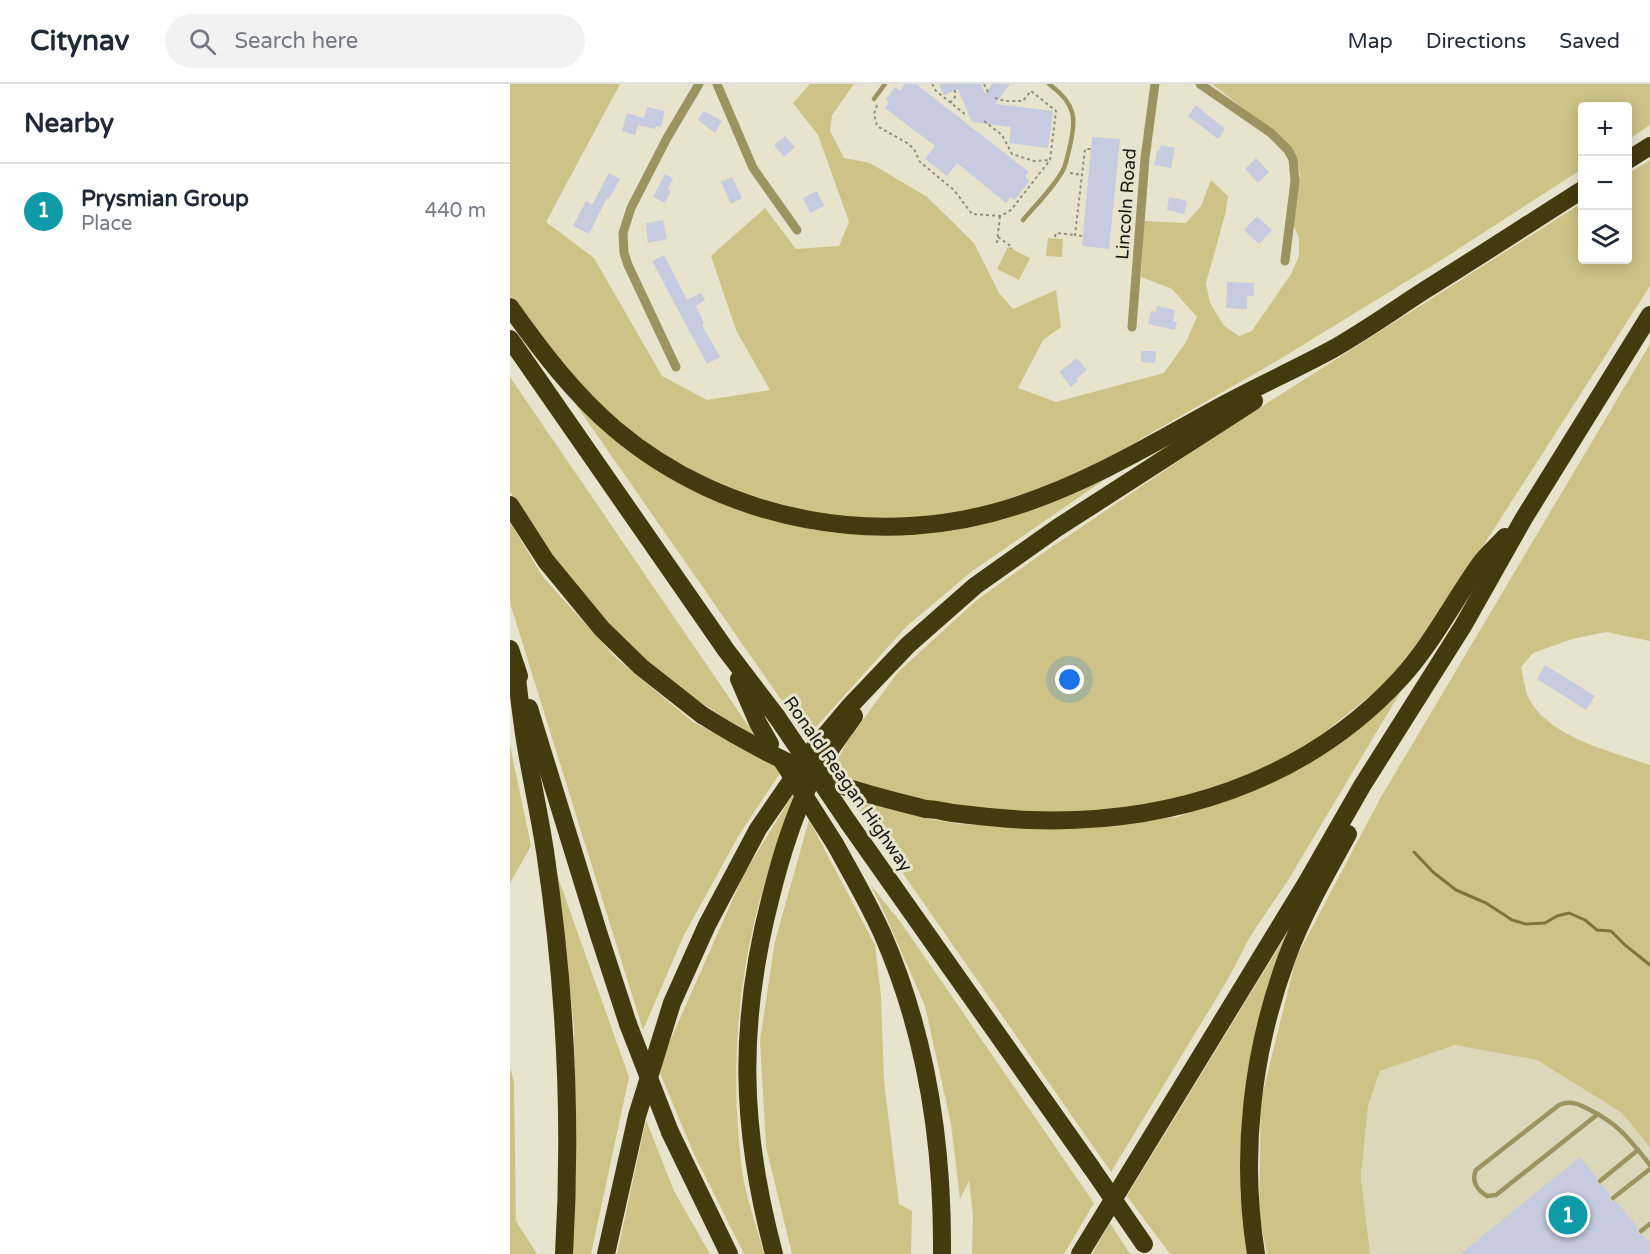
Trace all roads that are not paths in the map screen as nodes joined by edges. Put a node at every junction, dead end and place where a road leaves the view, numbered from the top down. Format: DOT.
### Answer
graph roads {
  1 [pos="699,84"];
  2 [pos="717,84"];
  3 [pos="885,84"];
  4 [pos="1049,84"];
  5 [pos="1059,84"];
  6 [pos="1155,84"];
  7 [pos="1200,84"];
  8 [pos="1056,90"];
  9 [pos="874,99"];
  10 [pos="1650,146"];
  11 [pos="1632,157"];
  12 [pos="1578,192"];
  13 [pos="1023,220"];
  14 [pos="797,230"];
  15 [pos="1285,261"];
  16 [pos="510,307"];
  17 [pos="1650,315"];
  18 [pos="1132,327"];
  19 [pos="510,339"];
  20 [pos="1330,350"];
  21 [pos="676,367"];
  22 [pos="510,505"];
  23 [pos="1524,518"];
  24 [pos="510,648"];
  25 [pos="726,650"];
  26 [pos="516,667"];
  27 [pos="887,667"];
  28 [pos="1380,758"];
  29 [pos="1598,1114"];
  30 [pos="1638,1150"];
  31 [pos="1650,1165"];
  32 [pos="1650,1170"];
  33 [pos="1600,1181"];
  34 [pos="1613,1198"];
  35 [pos="1650,1224"];
  36 [pos="1641,1231"];
  37 [pos="1147,1249"];
  38 [pos="564,1254"];
  39 [pos="606,1254"];
  40 [pos="729,1254"];
  41 [pos="774,1254"];
  42 [pos="942,1254"];
  43 [pos="1080,1254"];
  44 [pos="1256,1254"];
  1 -- 21 [label="street"];
  2 -- 14 [label="street"];
  3 -- 9 [label="lane"];
  4 -- 8 [label="lane"];
  5 -- 8 [label="lane"];
  6 -- 18 [label="street, Lincoln Road"];
  7 -- 15 [label="street"];
  8 -- 13 [label="lane"];
  10 -- 11 [label="highway"];
  12 -- 20 [label="highway"];
  16 -- 20 [label="highway"];
  17 -- 23 [label="highway"];
  19 -- 25 [label="highway, Ronald Reagan Highway"];
  20 -- 27 [label="highway"];
  22 -- 23 [label="highway, bridge"];
  23 -- 28 [label="highway"];
  24 -- 26 [label="highway"];
  25 -- 37 [label="highway, Ronald Reagan Highway, bridge"];
  25 -- 42 [label="highway, bridge"];
  26 -- 38 [label="highway"];
  26 -- 40 [label="highway, bridge"];
  27 -- 39 [label="highway"];
  27 -- 41 [label="highway"];
  28 -- 43 [label="highway"];
  28 -- 44 [label="highway"];
  29 -- 29 [label="lane"];
  29 -- 30 [label="lane"];
  30 -- 31 [label="lane"];
  30 -- 33 [label="lane"];
  32 -- 34 [label="lane"];
  35 -- 36 [label="lane"];
}
